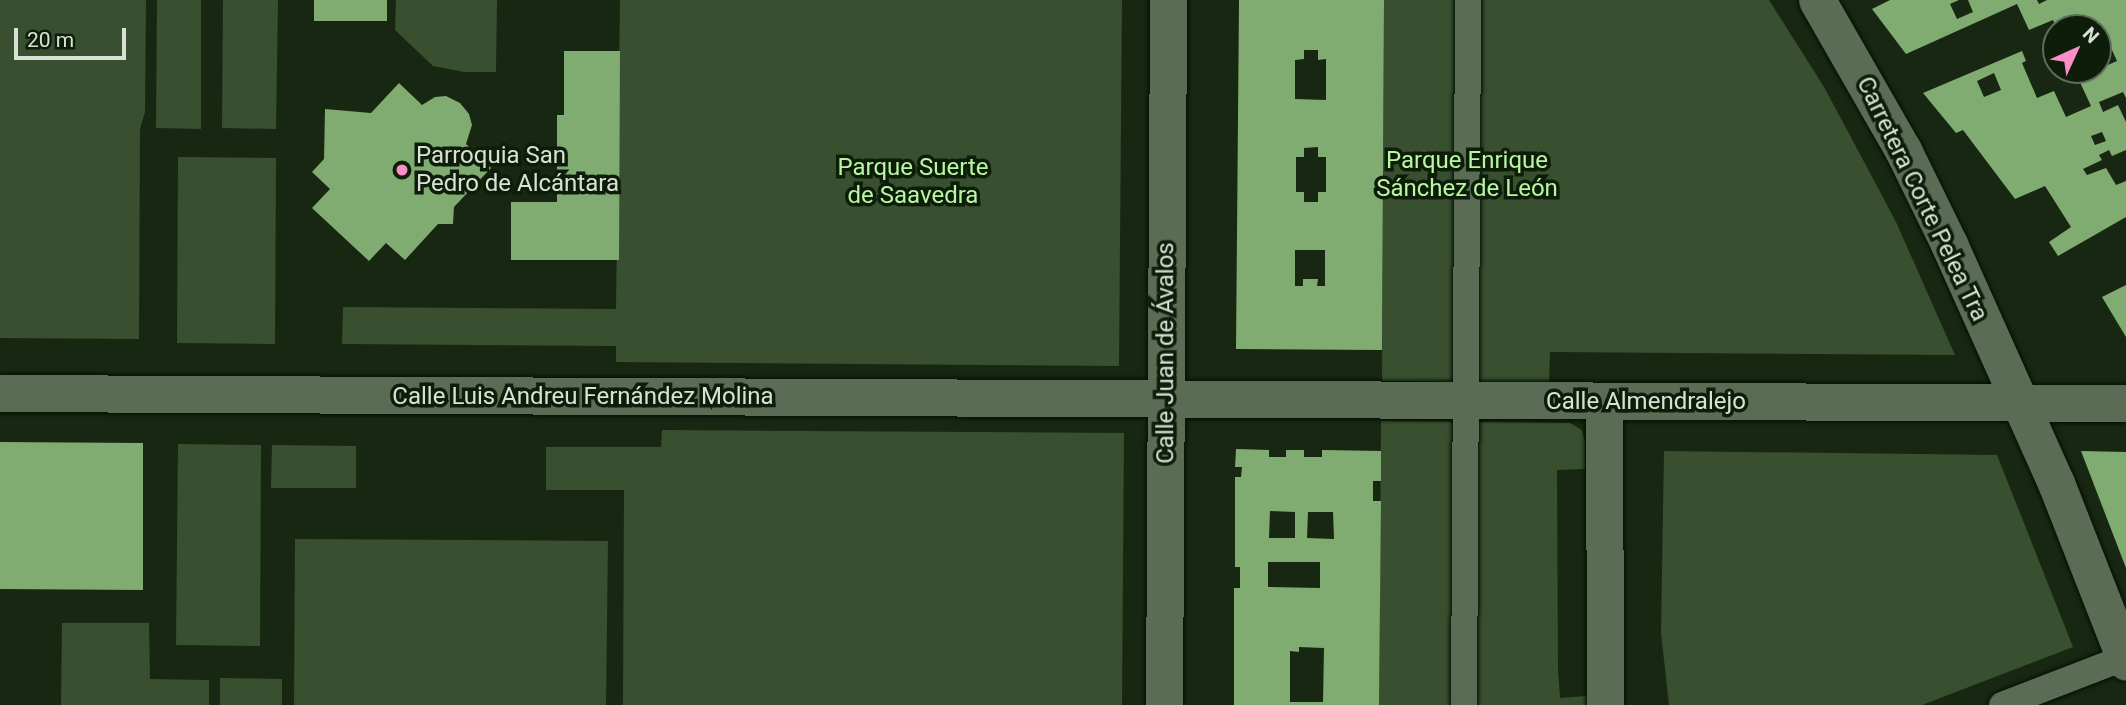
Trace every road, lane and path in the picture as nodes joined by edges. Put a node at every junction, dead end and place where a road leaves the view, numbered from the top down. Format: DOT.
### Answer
graph roads {
  1 [pos="1168,0"];
  2 [pos="1468,0"];
  3 [pos="1817,0"];
  4 [pos="0,394"];
  5 [pos="1166,401"];
  6 [pos="1466,401"];
  7 [pos="1604,402"];
  8 [pos="2021,402"];
  9 [pos="2126,403"];
  10 [pos="2125,660"];
  11 [pos="1164,705"];
  12 [pos="1464,705"];
  13 [pos="1605,705"];
  14 [pos="2002,705"];
  1 -- 5 [label="street, Calle Juan de Ávalos"];
  2 -- 6 [label="street"];
  3 -- 8 [label="street, Carretera Corte Pelea Tra"];
  4 -- 5 [label="street, Calle Luis Andreu Fernández Molina"];
  5 -- 6 [label="street, Calle Almendralejo"];
  5 -- 11 [label="street, Calle Juan de Ávalos"];
  6 -- 7 [label="street, Calle Almendralejo"];
  6 -- 12 [label="street"];
  7 -- 8 [label="street, Calle Almendralejo"];
  7 -- 13 [label="street"];
  8 -- 9 [label="street, Calle Almendralejo"];
  8 -- 10 [label="street, Carretera Corte Pelea Tra"];
  10 -- 14 [label="street"];
}
